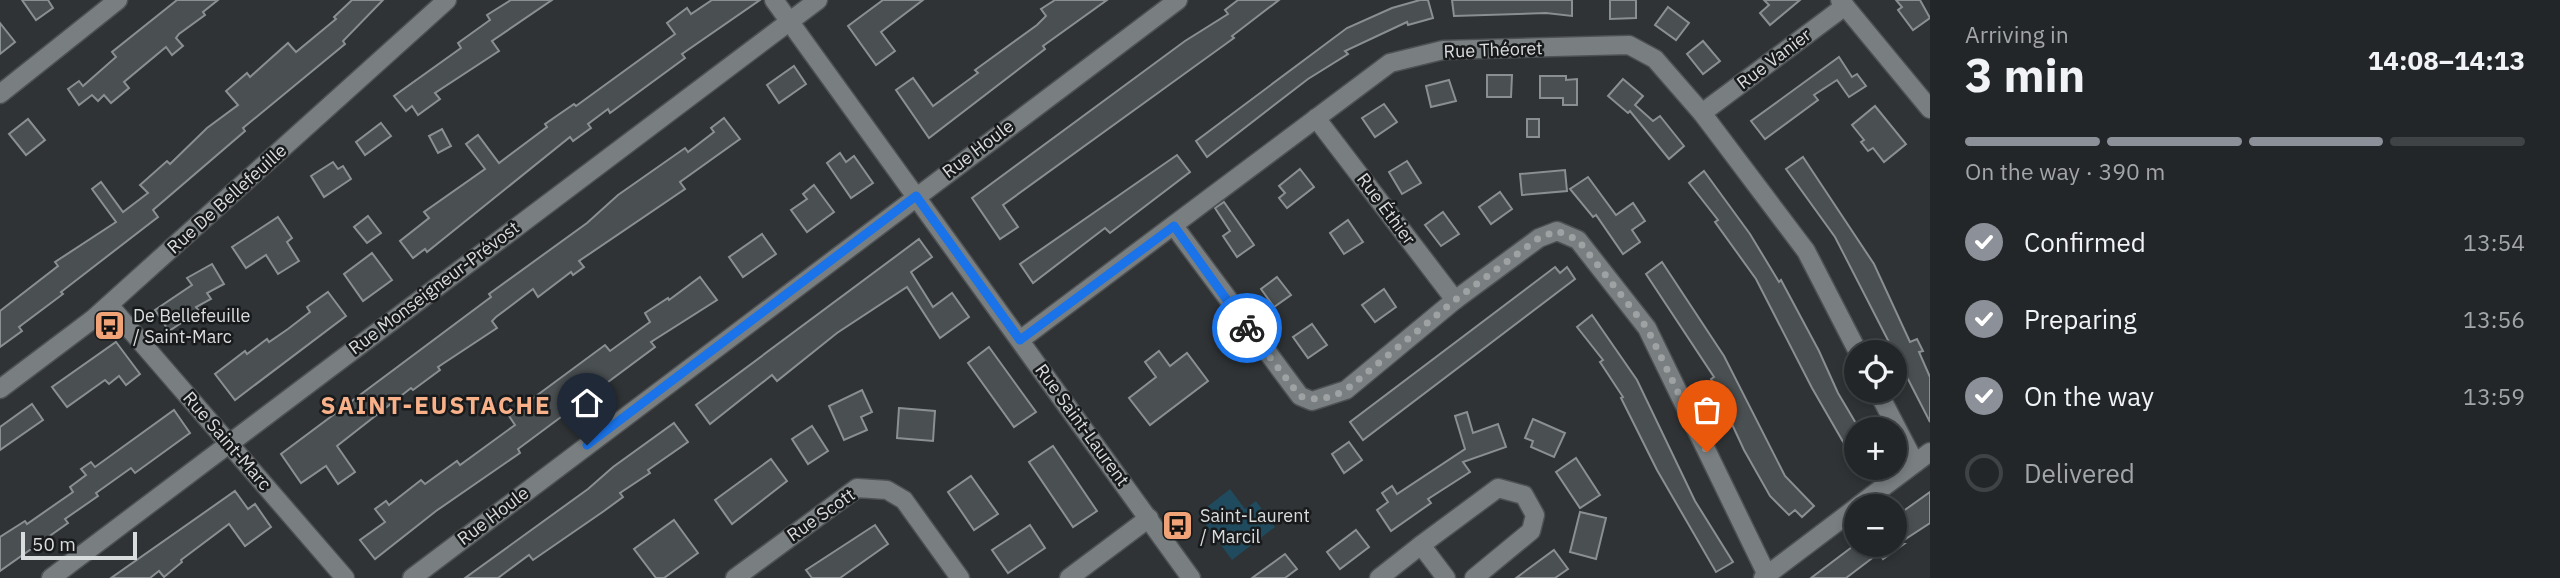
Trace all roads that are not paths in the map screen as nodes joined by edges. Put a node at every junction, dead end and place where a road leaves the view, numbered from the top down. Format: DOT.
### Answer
graph roads {
  1 [pos="118,0"];
  2 [pos="447,0"];
  3 [pos="774,0"];
  4 [pos="818,0"];
  5 [pos="1178,0"];
  6 [pos="1842,3"];
  7 [pos="789,20"];
  8 [pos="0,94"];
  9 [pos="1930,109"];
  10 [pos="1702,113"];
  11 [pos="1317,118"];
  12 [pos="916,196"];
  13 [pos="1174,226"];
  14 [pos="1455,300"];
  15 [pos="109,305"];
  16 [pos="1020,340"];
  17 [pos="1852,340"];
  18 [pos="0,389"];
  19 [pos="1884,403"];
  20 [pos="230,444"];
  21 [pos="1930,452"];
  22 [pos="1914,463"];
  23 [pos="1874,494"];
  24 [pos="1844,517"];
  25 [pos="1149,518"];
  26 [pos="1421,545"];
  27 [pos="1765,576"];
  28 [pos="51,578"];
  29 [pos="345,578"];
  30 [pos="412,578"];
  31 [pos="734,578"];
  32 [pos="960,578"];
  33 [pos="1069,578"];
  34 [pos="1191,578"];
  35 [pos="1379,578"];
  36 [pos="1446,578"];
  37 [pos="1474,578"];
  1 -- 8 [label="street"];
  2 -- 15 [label="street, Rue De Bellefeuille"];
  3 -- 7 [label="street, Rue Saint-Laurent"];
  4 -- 7 [label="street, Rue Monseigneur-Prévost"];
  5 -- 12 [label="street, Rue Houle"];
  6 -- 9 [label="street"];
  6 -- 10 [label="street, Rue Vanier"];
  7 -- 12 [label="street, Rue Saint-Laurent"];
  7 -- 20 [label="street, Rue Monseigneur-Prévost"];
  10 -- 11 [label="street, Rue Théoret"];
  10 -- 17 [label="street, Rue Théoret"];
  11 -- 13 [label="street, Rue Théoret"];
  11 -- 14 [label="street, Rue Éthier"];
  12 -- 16 [label="street, Rue Saint-Laurent"];
  12 -- 30 [label="street, Rue Houle"];
  13 -- 14 [label="street"];
  13 -- 16 [label="street, Rue Théoret"];
  14 -- 27 [label="street"];
  15 -- 18 [label="street, Rue De Bellefeuille"];
  15 -- 20 [label="street, Rue Saint-Marc"];
  16 -- 25 [label="street, Rue Saint-Laurent"];
  19 -- 22 [label="street"];
  20 -- 28 [label="street, Rue Monseigneur-Prévost"];
  20 -- 29 [label="street, Rue Saint-Marc"];
  21 -- 22 [label="street"];
  22 -- 23 [label="street"];
  24 -- 27 [label="street"];
  25 -- 33 [label="street"];
  25 -- 34 [label="street, Rue Saint-Laurent"];
  26 -- 35 [label="street"];
  26 -- 36 [label="street"];
  26 -- 37 [label="street"];
  31 -- 32 [label="street, Rue Scott"];
}
